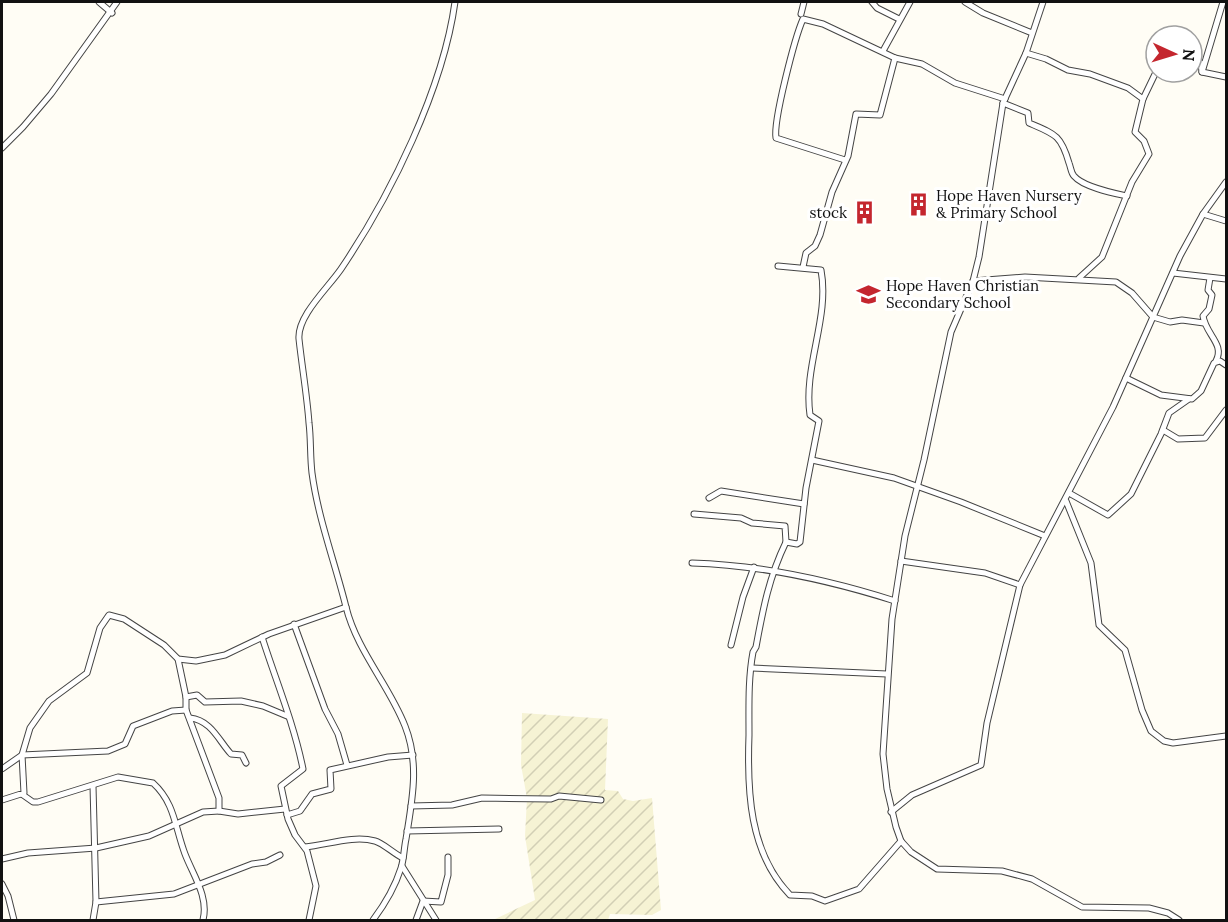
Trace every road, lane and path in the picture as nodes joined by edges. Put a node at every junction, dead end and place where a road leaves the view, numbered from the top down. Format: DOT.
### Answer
graph roads {
  1 [pos="99,2"];
  2 [pos="117,2"];
  3 [pos="455,2"];
  4 [pos="804,2"];
  5 [pos="872,2"];
  6 [pos="910,2"];
  7 [pos="964,2"];
  8 [pos="1043,2"];
  9 [pos="1223,2"];
  10 [pos="111,13"];
  11 [pos="801,14"];
  12 [pos="898,19"];
  13 [pos="1032,33"];
  14 [pos="883,51"];
  15 [pos="1026,53"];
  16 [pos="895,58"];
  17 [pos="1204,65"];
  18 [pos="1204,72"];
  19 [pos="1227,77"];
  20 [pos="1150,84"];
  21 [pos="1143,99"];
  22 [pos="1004,101"];
  23 [pos="2,148"];
  24 [pos="845,160"];
  25 [pos="1227,182"];
  26 [pos="1127,196"];
  27 [pos="1203,213"];
  28 [pos="1227,221"];
  29 [pos="778,266"];
  30 [pos="803,267"];
  31 [pos="1173,273"];
  32 [pos="1079,278"];
  33 [pos="1210,278"];
  34 [pos="1227,279"];
  35 [pos="973,281"];
  36 [pos="1153,317"];
  37 [pos="1204,323"];
  38 [pos="1216,361"];
  39 [pos="1227,365"];
  40 [pos="1126,378"];
  41 [pos="1190,399"];
  42 [pos="1227,410"];
  43 [pos="1163,430"];
  44 [pos="812,460"];
  45 [pos="917,486"];
  46 [pos="1069,493"];
  47 [pos="709,498"];
  48 [pos="1066,501"];
  49 [pos="804,504"];
  50 [pos="694,514"];
  51 [pos="1045,537"];
  52 [pos="786,542"];
  53 [pos="901,561"];
  54 [pos="692,563"];
  55 [pos="754,567"];
  56 [pos="772,572"];
  57 [pos="1020,585"];
  58 [pos="894,601"];
  59 [pos="346,607"];
  60 [pos="294,624"];
  61 [pos="262,637"];
  62 [pos="731,645"];
  63 [pos="178,659"];
  64 [pos="752,669"];
  65 [pos="887,674"];
  66 [pos="186,697"];
  67 [pos="186,710"];
  68 [pos="286,716"];
  69 [pos="190,718"];
  70 [pos="1227,736"];
  71 [pos="22,755"];
  72 [pos="413,755"];
  73 [pos="246,763"];
  74 [pos="347,765"];
  75 [pos="2,769"];
  76 [pos="93,786"];
  77 [pos="23,795"];
  78 [pos="2,800"];
  79 [pos="601,800"];
  80 [pos="411,806"];
  81 [pos="219,812"];
  82 [pos="286,812"];
  83 [pos="891,812"];
  84 [pos="177,822"];
  85 [pos="499,829"];
  86 [pos="407,831"];
  87 [pos="901,841"];
  88 [pos="305,847"];
  89 [pos="96,848"];
  90 [pos="280,855"];
  91 [pos="448,857"];
  92 [pos="403,858"];
  93 [pos="2,859"];
  94 [pos="402,866"];
  95 [pos="2,885"];
  96 [pos="199,886"];
  97 [pos="423,901"];
  98 [pos="96,902"];
  99 [pos="14,921"];
  100 [pos="93,921"];
  101 [pos="203,921"];
  102 [pos="309,921"];
  103 [pos="373,921"];
  104 [pos="416,921"];
  105 [pos="436,921"];
  106 [pos="1179,921"];
  1 -- 10 [label="street"];
  2 -- 10 [label="street"];
  3 -- 59 [label="street"];
  4 -- 11 [label="street"];
  5 -- 12 [label="street"];
  6 -- 12 [label="street"];
  7 -- 13 [label="street"];
  8 -- 13 [label="street"];
  9 -- 17 [label="street"];
  10 -- 23 [label="street"];
  12 -- 14 [label="street"];
  13 -- 15 [label="street"];
  14 -- 16 [label="street"];
  14 -- 24 [label="street"];
  15 -- 21 [label="street"];
  15 -- 22 [label="street"];
  16 -- 22 [label="street"];
  16 -- 24 [label="street"];
  18 -- 19 [label="street"];
  20 -- 21 [label="street"];
  21 -- 26 [label="street"];
  22 -- 26 [label="street"];
  22 -- 35 [label="street"];
  24 -- 30 [label="street"];
  25 -- 27 [label="street"];
  26 -- 32 [label="street"];
  27 -- 28 [label="street"];
  27 -- 31 [label="street"];
  29 -- 30 [label="street"];
  30 -- 44 [label="street"];
  31 -- 33 [label="street"];
  31 -- 36 [label="street"];
  32 -- 35 [label="street"];
  32 -- 36 [label="street"];
  33 -- 34 [label="street"];
  33 -- 37 [label="street"];
  35 -- 45 [label="street"];
  36 -- 37 [label="street"];
  36 -- 40 [label="street"];
  37 -- 38 [label="street"];
  38 -- 39 [label="street"];
  38 -- 41 [label="street"];
  40 -- 41 [label="street"];
  40 -- 46 [label="street"];
  41 -- 43 [label="street"];
  42 -- 43 [label="street"];
  43 -- 46 [label="street"];
  44 -- 45 [label="street"];
  44 -- 49 [label="street"];
  45 -- 51 [label="street"];
  45 -- 53 [label="street"];
  46 -- 48 [label="street"];
  47 -- 49 [label="street"];
  48 -- 51 [label="street"];
  48 -- 70 [label="street"];
  49 -- 52 [label="street"];
  50 -- 52 [label="street"];
  51 -- 57 [label="street"];
  52 -- 56 [label="street"];
  53 -- 57 [label="street"];
  53 -- 58 [label="street"];
  54 -- 55 [label="street"];
  55 -- 56 [label="street"];
  55 -- 62 [label="street"];
  56 -- 58 [label="street"];
  56 -- 64 [label="street"];
  57 -- 83 [label="street"];
  58 -- 65 [label="street"];
  59 -- 60 [label="street"];
  59 -- 72 [label="street"];
  60 -- 61 [label="street"];
  60 -- 74 [label="street"];
  61 -- 63 [label="street"];
  61 -- 68 [label="street"];
  63 -- 66 [label="street"];
  63 -- 71 [label="street"];
  64 -- 65 [label="street"];
  64 -- 87 [label="street"];
  65 -- 83 [label="street"];
  66 -- 67 [label="street"];
  66 -- 68 [label="street"];
  67 -- 69 [label="street"];
  67 -- 71 [label="street"];
  68 -- 82 [label="street"];
  69 -- 73 [label="street"];
  69 -- 81 [label="street"];
  71 -- 75 [label="street"];
  71 -- 77 [label="street"];
  72 -- 74 [label="street"];
  72 -- 80 [label="street"];
  74 -- 82 [label="street"];
  76 -- 77 [label="street"];
  76 -- 84 [label="street"];
  76 -- 89 [label="street"];
  77 -- 78 [label="street"];
  79 -- 80 [label="street"];
  80 -- 86 [label="street"];
  81 -- 82 [label="street"];
  81 -- 84 [label="street"];
  82 -- 88 [label="street"];
  83 -- 87 [label="street"];
  84 -- 89 [label="street"];
  84 -- 96 [label="street"];
  85 -- 86 [label="street"];
  86 -- 92 [label="street"];
  87 -- 106 [label="street"];
  88 -- 92 [label="street"];
  88 -- 102 [label="street"];
  89 -- 93 [label="street"];
  89 -- 98 [label="street"];
  90 -- 96 [label="street"];
  91 -- 97 [label="street"];
  92 -- 94 [label="street"];
  94 -- 97 [label="street"];
  94 -- 103 [label="street"];
  95 -- 99 [label="street"];
  96 -- 98 [label="street"];
  96 -- 101 [label="street"];
  97 -- 104 [label="street"];
  97 -- 105 [label="street"];
  98 -- 100 [label="street"];
}
